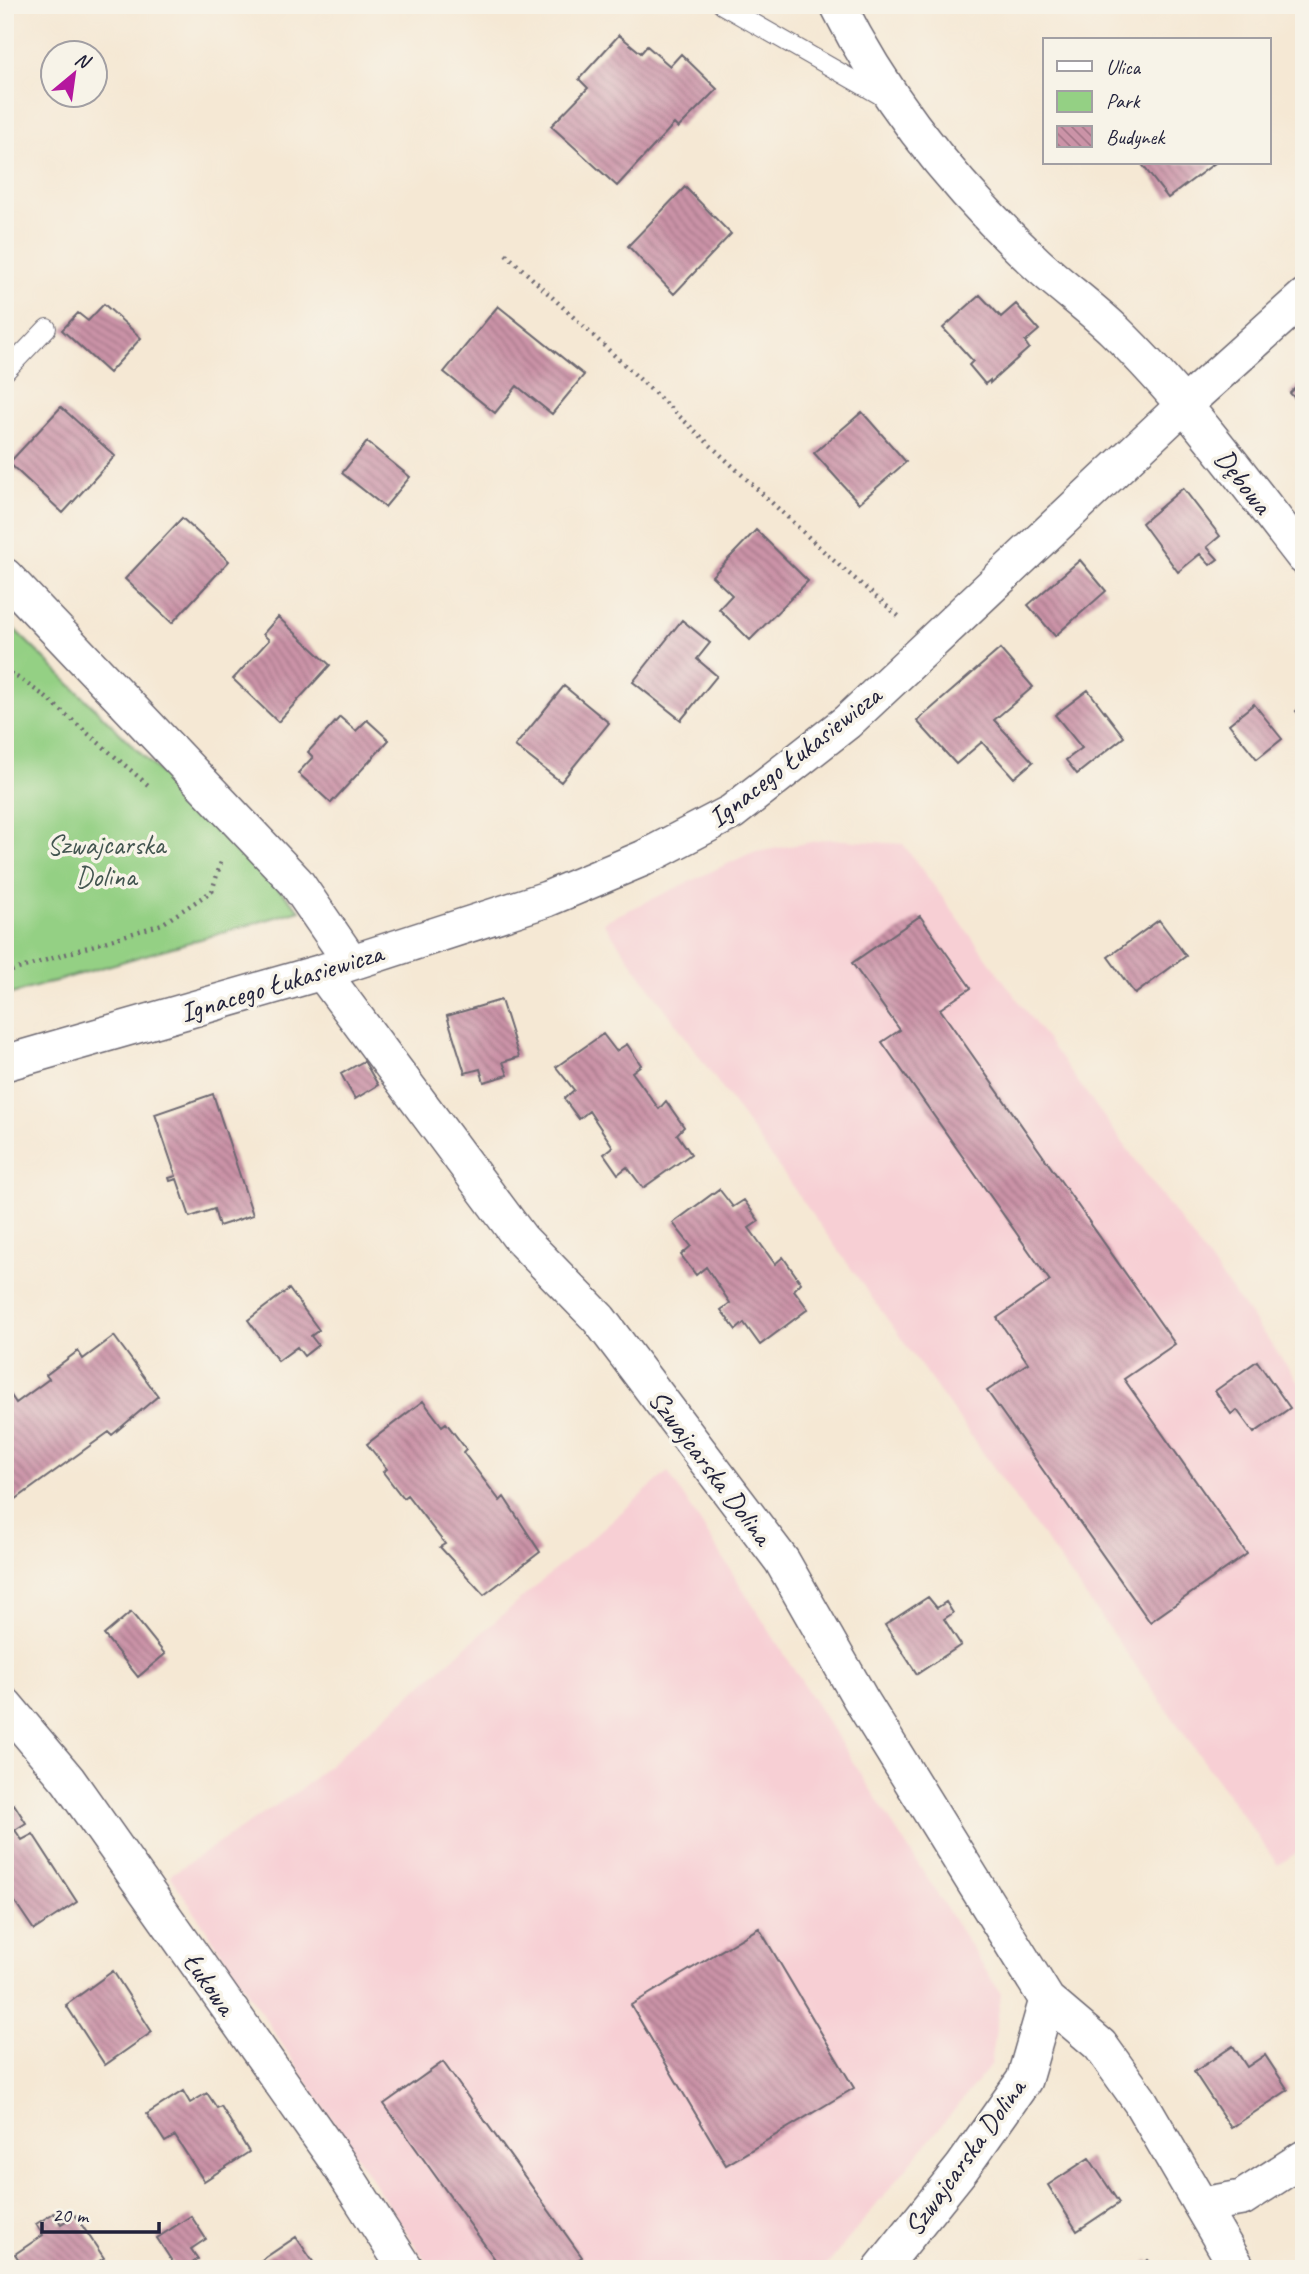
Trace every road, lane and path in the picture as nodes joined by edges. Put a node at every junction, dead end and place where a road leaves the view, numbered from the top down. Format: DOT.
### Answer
graph roads {
  1 [pos="722,5"];
  2 [pos="838,5"];
  3 [pos="897,105"];
  4 [pos="506,254"];
  5 [pos="1304,297"];
  6 [pos="47,328"];
  7 [pos="5,372"];
  8 [pos="1185,404"];
  9 [pos="1304,557"];
  10 [pos="5,576"];
  11 [pos="929,642"];
  12 [pos="5,669"];
  13 [pos="158,794"];
  14 [pos="217,852"];
  15 [pos="336,967"];
  16 [pos="5,973"];
  17 [pos="5,1063"];
  18 [pos="5,1704"];
  19 [pos="1046,2000"];
  20 [pos="1304,2158"];
  21 [pos="1202,2205"];
  22 [pos="406,2269"];
  23 [pos="881,2269"];
  24 [pos="1238,2269"];
  1 -- 3 [label="lane"];
  2 -- 3 [label="street, Dębowa"];
  3 -- 8 [label="street, Dębowa"];
  4 -- 11 [label="path"];
  5 -- 8 [label="street, Ignacego Łukasiewicza"];
  6 -- 7 [label="lane"];
  8 -- 9 [label="street, Dębowa"];
  8 -- 11 [label="street, Ignacego Łukasiewicza"];
  10 -- 15 [label="street, Szwajcarska Dolina"];
  11 -- 15 [label="street, Ignacego Łukasiewicza"];
  12 -- 13 [label="path"];
  14 -- 16 [label="path"];
  15 -- 17 [label="street, Ignacego Łukasiewicza"];
  15 -- 19 [label="street, Szwajcarska Dolina"];
  18 -- 22 [label="street, Łukowa"];
  19 -- 21 [label="street, Szwajcarska Dolina"];
  19 -- 23 [label="street, Szwajcarska Dolina"];
  20 -- 21 [label="street"];
  21 -- 24 [label="street, Szwajcarska Dolina"];
}
